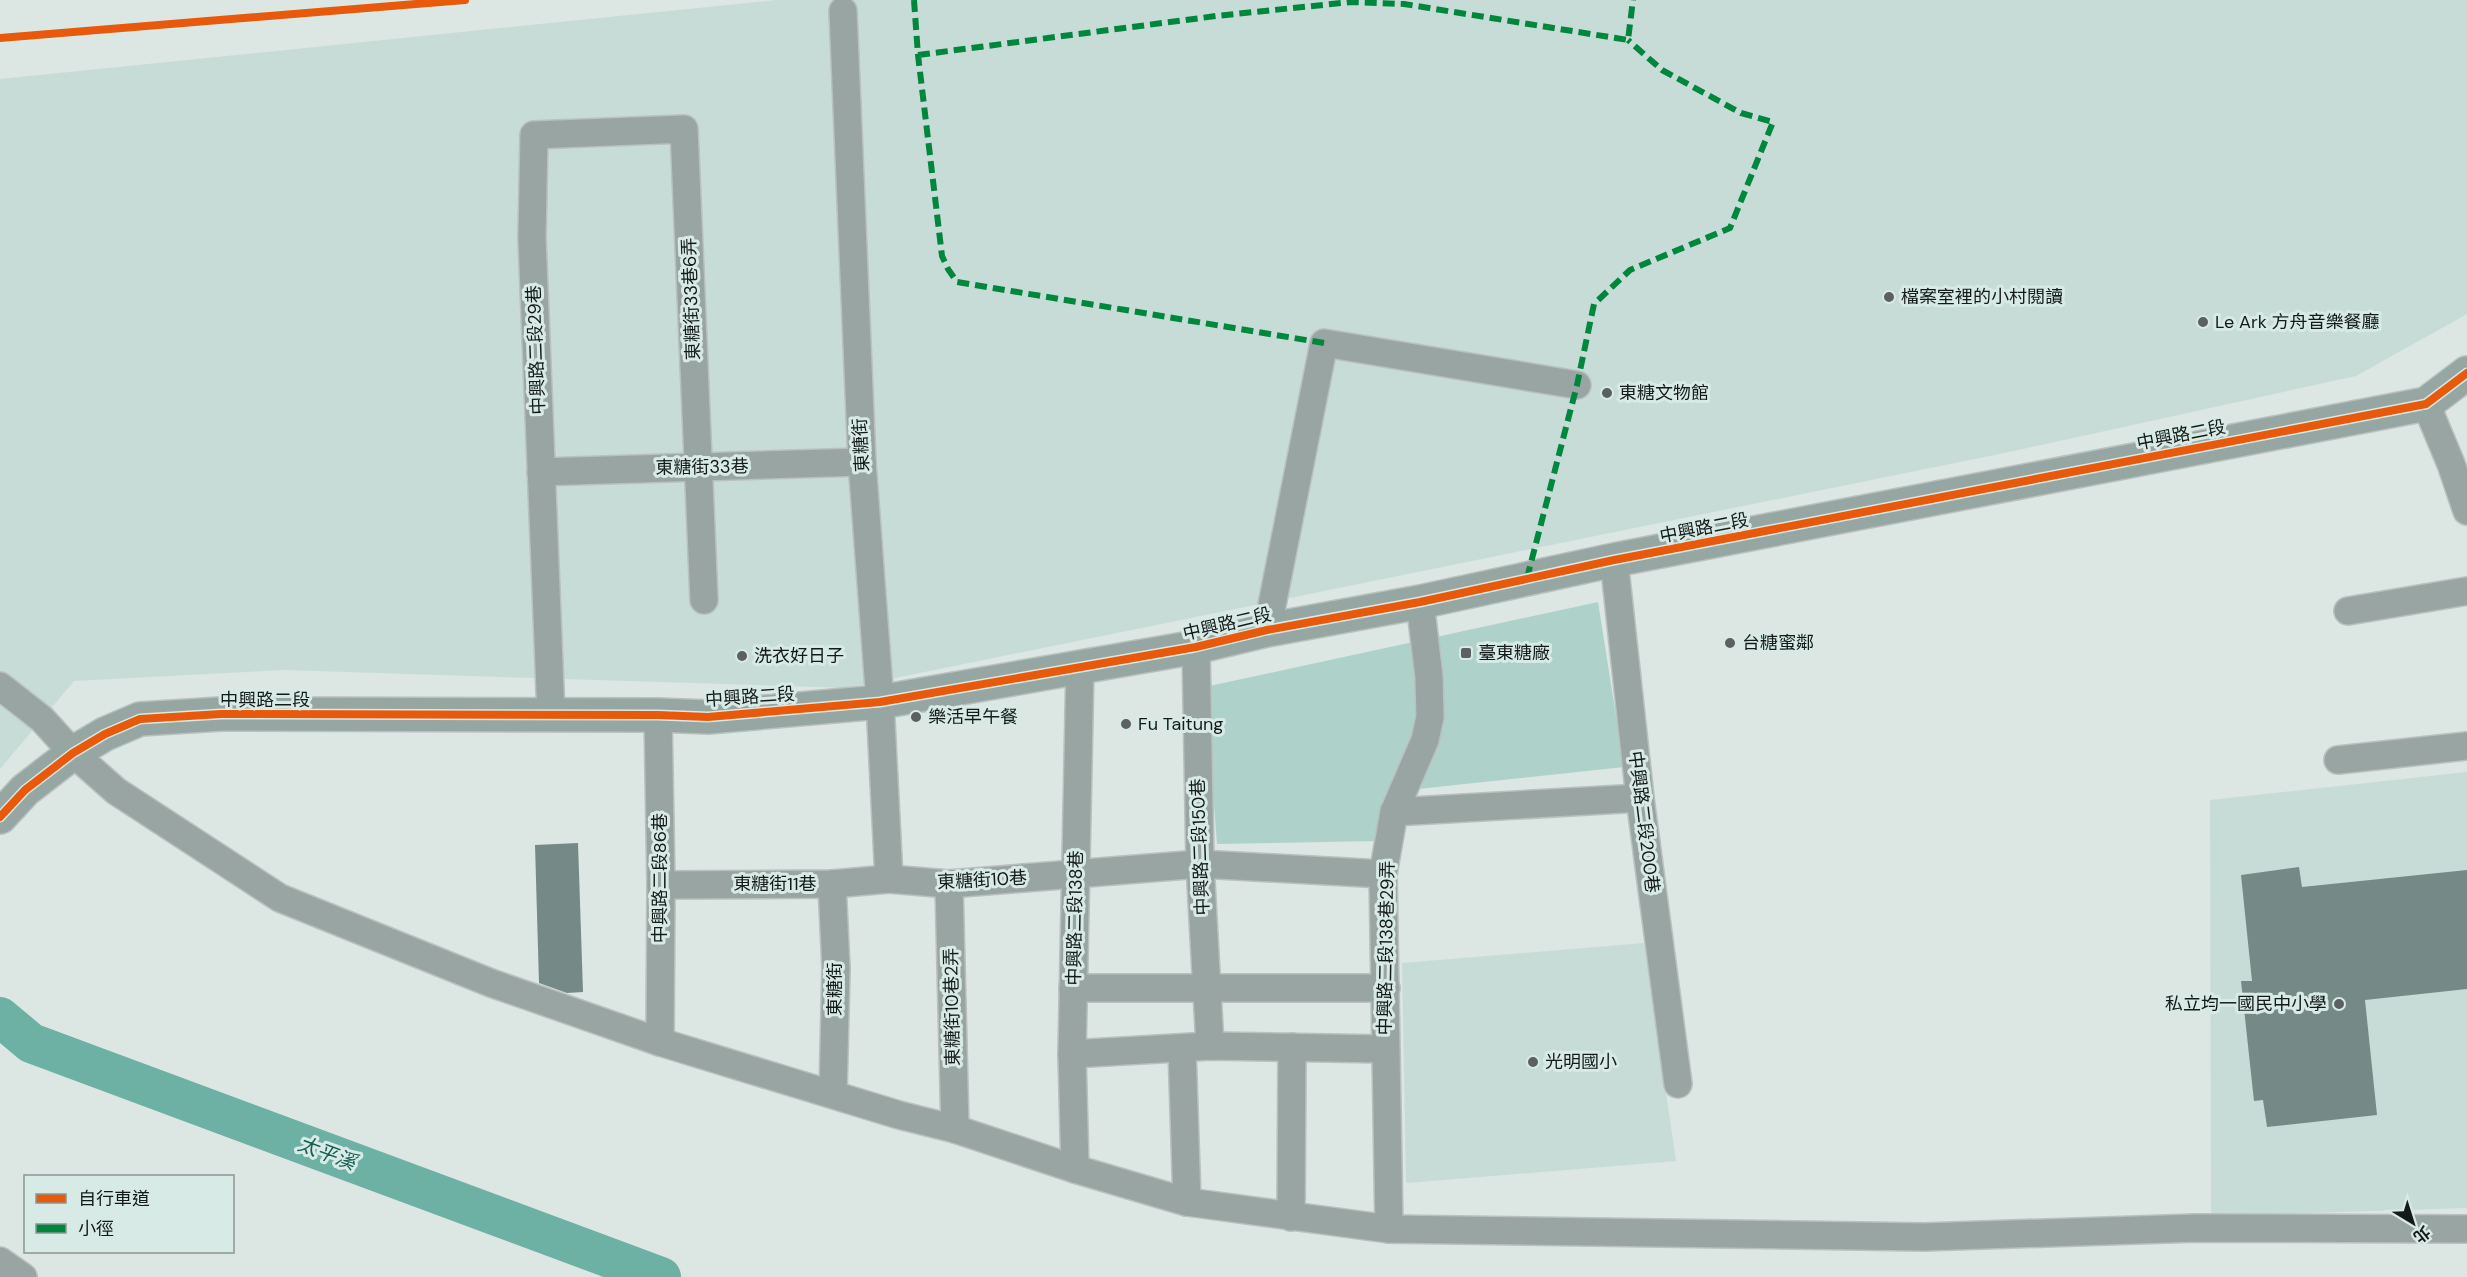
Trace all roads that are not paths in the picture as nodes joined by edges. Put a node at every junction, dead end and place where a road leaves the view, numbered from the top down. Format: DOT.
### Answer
graph roads {
  1 [pos="843,11"];
  2 [pos="684,129"];
  3 [pos="2467,373"];
  4 [pos="1577,385"];
  5 [pos="2426,404"];
  6 [pos="862,462"];
  7 [pos="697,468"];
  8 [pos="541,472"];
  9 [pos="2467,511"];
  10 [pos="1614,560"];
  11 [pos="2467,591"];
  12 [pos="704,600"];
  13 [pos="1420,602"];
  14 [pos="2348,611"];
  15 [pos="1267,630"];
  16 [pos="1196,647"];
  17 [pos="1080,666"];
  18 [pos="0,686"];
  19 [pos="880,702"];
  20 [pos="658,715"];
  21 [pos="551,716"];
  22 [pos="2467,746"];
  23 [pos="74,753"];
  24 [pos="2338,760"];
  25 [pos="1640,798"];
  26 [pos="1394,812"];
  27 [pos="0,817"];
  28 [pos="1200,864"];
  29 [pos="1383,874"];
  30 [pos="1075,875"];
  31 [pos="889,879"];
  32 [pos="832,884"];
  33 [pos="949,884"];
  34 [pos="661,885"];
  35 [pos="1205,986"];
  36 [pos="1073,988"];
  37 [pos="1386,988"];
  38 [pos="660,1042"];
  39 [pos="1210,1046"];
  40 [pos="1292,1047"];
  41 [pos="1182,1048"];
  42 [pos="1384,1049"];
  43 [pos="1072,1054"];
  44 [pos="1678,1084"];
  45 [pos="833,1094"];
  46 [pos="955,1129"];
  47 [pos="1075,1169"];
  48 [pos="1187,1202"];
  49 [pos="1291,1217"];
  50 [pos="1389,1229"];
  51 [pos="2467,1229"];
  52 [pos="0,1261"];
  53 [pos="23,1277"];
  1 -- 6 [label="street, 東糖街"];
  2 -- 7 [label="street, 東糖街33巷6弄"];
  2 -- 8 [label="street, 中興路二段29巷"];
  3 -- 5 [label="main road, 中興路二段"];
  4 -- 15 [label="street"];
  5 -- 9 [label="street"];
  5 -- 10 [label="main road, 中興路二段"];
  6 -- 7 [label="street, 東糖街33巷"];
  6 -- 19 [label="street, 東糖街"];
  7 -- 8 [label="street, 東糖街33巷"];
  7 -- 12 [label="street, 東糖街33巷6弄"];
  8 -- 21 [label="street, 中興路二段29巷"];
  10 -- 13 [label="main road, 中興路二段"];
  10 -- 25 [label="street, 中興路二段200巷"];
  11 -- 14 [label="street"];
  13 -- 15 [label="main road, 中興路二段"];
  13 -- 26 [label="street, 中興路二段138巷29弄"];
  15 -- 16 [label="main road, 中興路二段"];
  16 -- 17 [label="main road, 中興路二段"];
  16 -- 28 [label="street, 中興路二段150巷"];
  17 -- 19 [label="main road, 中興路二段"];
  17 -- 30 [label="street, 中興路二段138巷"];
  18 -- 23 [label="street"];
  19 -- 20 [label="main road, 中興路二段"];
  19 -- 31 [label="street, 東糖街"];
  20 -- 21 [label="main road, 中興路二段"];
  20 -- 34 [label="street, 中興路二段86巷"];
  21 -- 23 [label="main road, 中興路二段"];
  22 -- 24 [label="street"];
  23 -- 27 [label="main road, 中興路二段"];
  23 -- 38 [label="street"];
  25 -- 26 [label="street"];
  25 -- 44 [label="street, 中興路二段200巷"];
  26 -- 29 [label="street, 中興路二段138巷29弄"];
  28 -- 29 [label="street, 東糖街10巷"];
  28 -- 30 [label="street, 東糖街10巷"];
  28 -- 35 [label="street, 中興路二段150巷"];
  29 -- 37 [label="street, 中興路二段138巷29弄"];
  30 -- 33 [label="street, 東糖街10巷"];
  30 -- 36 [label="street, 中興路二段138巷"];
  31 -- 32 [label="street, 東糖街11巷"];
  31 -- 33 [label="street, 東糖街10巷"];
  32 -- 34 [label="street, 東糖街11巷"];
  32 -- 45 [label="street, 東糖街"];
  33 -- 46 [label="street, 東糖街10巷2弄"];
  34 -- 38 [label="street, 中興路二段86巷"];
  35 -- 36 [label="street"];
  35 -- 37 [label="street"];
  35 -- 39 [label="street, 中興路二段150巷"];
  36 -- 43 [label="street, 中興路二段138巷"];
  37 -- 42 [label="street, 中興路二段138巷29弄"];
  38 -- 45 [label="street"];
  39 -- 40 [label="street"];
  39 -- 41 [label="street"];
  40 -- 42 [label="street"];
  40 -- 49 [label="street"];
  41 -- 43 [label="street"];
  41 -- 48 [label="street"];
  42 -- 50 [label="street, 中興路二段138巷29弄"];
  43 -- 47 [label="street, 中興路二段138巷"];
  45 -- 46 [label="street"];
  46 -- 47 [label="street"];
  47 -- 48 [label="street"];
  48 -- 49 [label="street"];
  49 -- 50 [label="street"];
  50 -- 51 [label="street"];
  52 -- 53 [label="street"];
}
